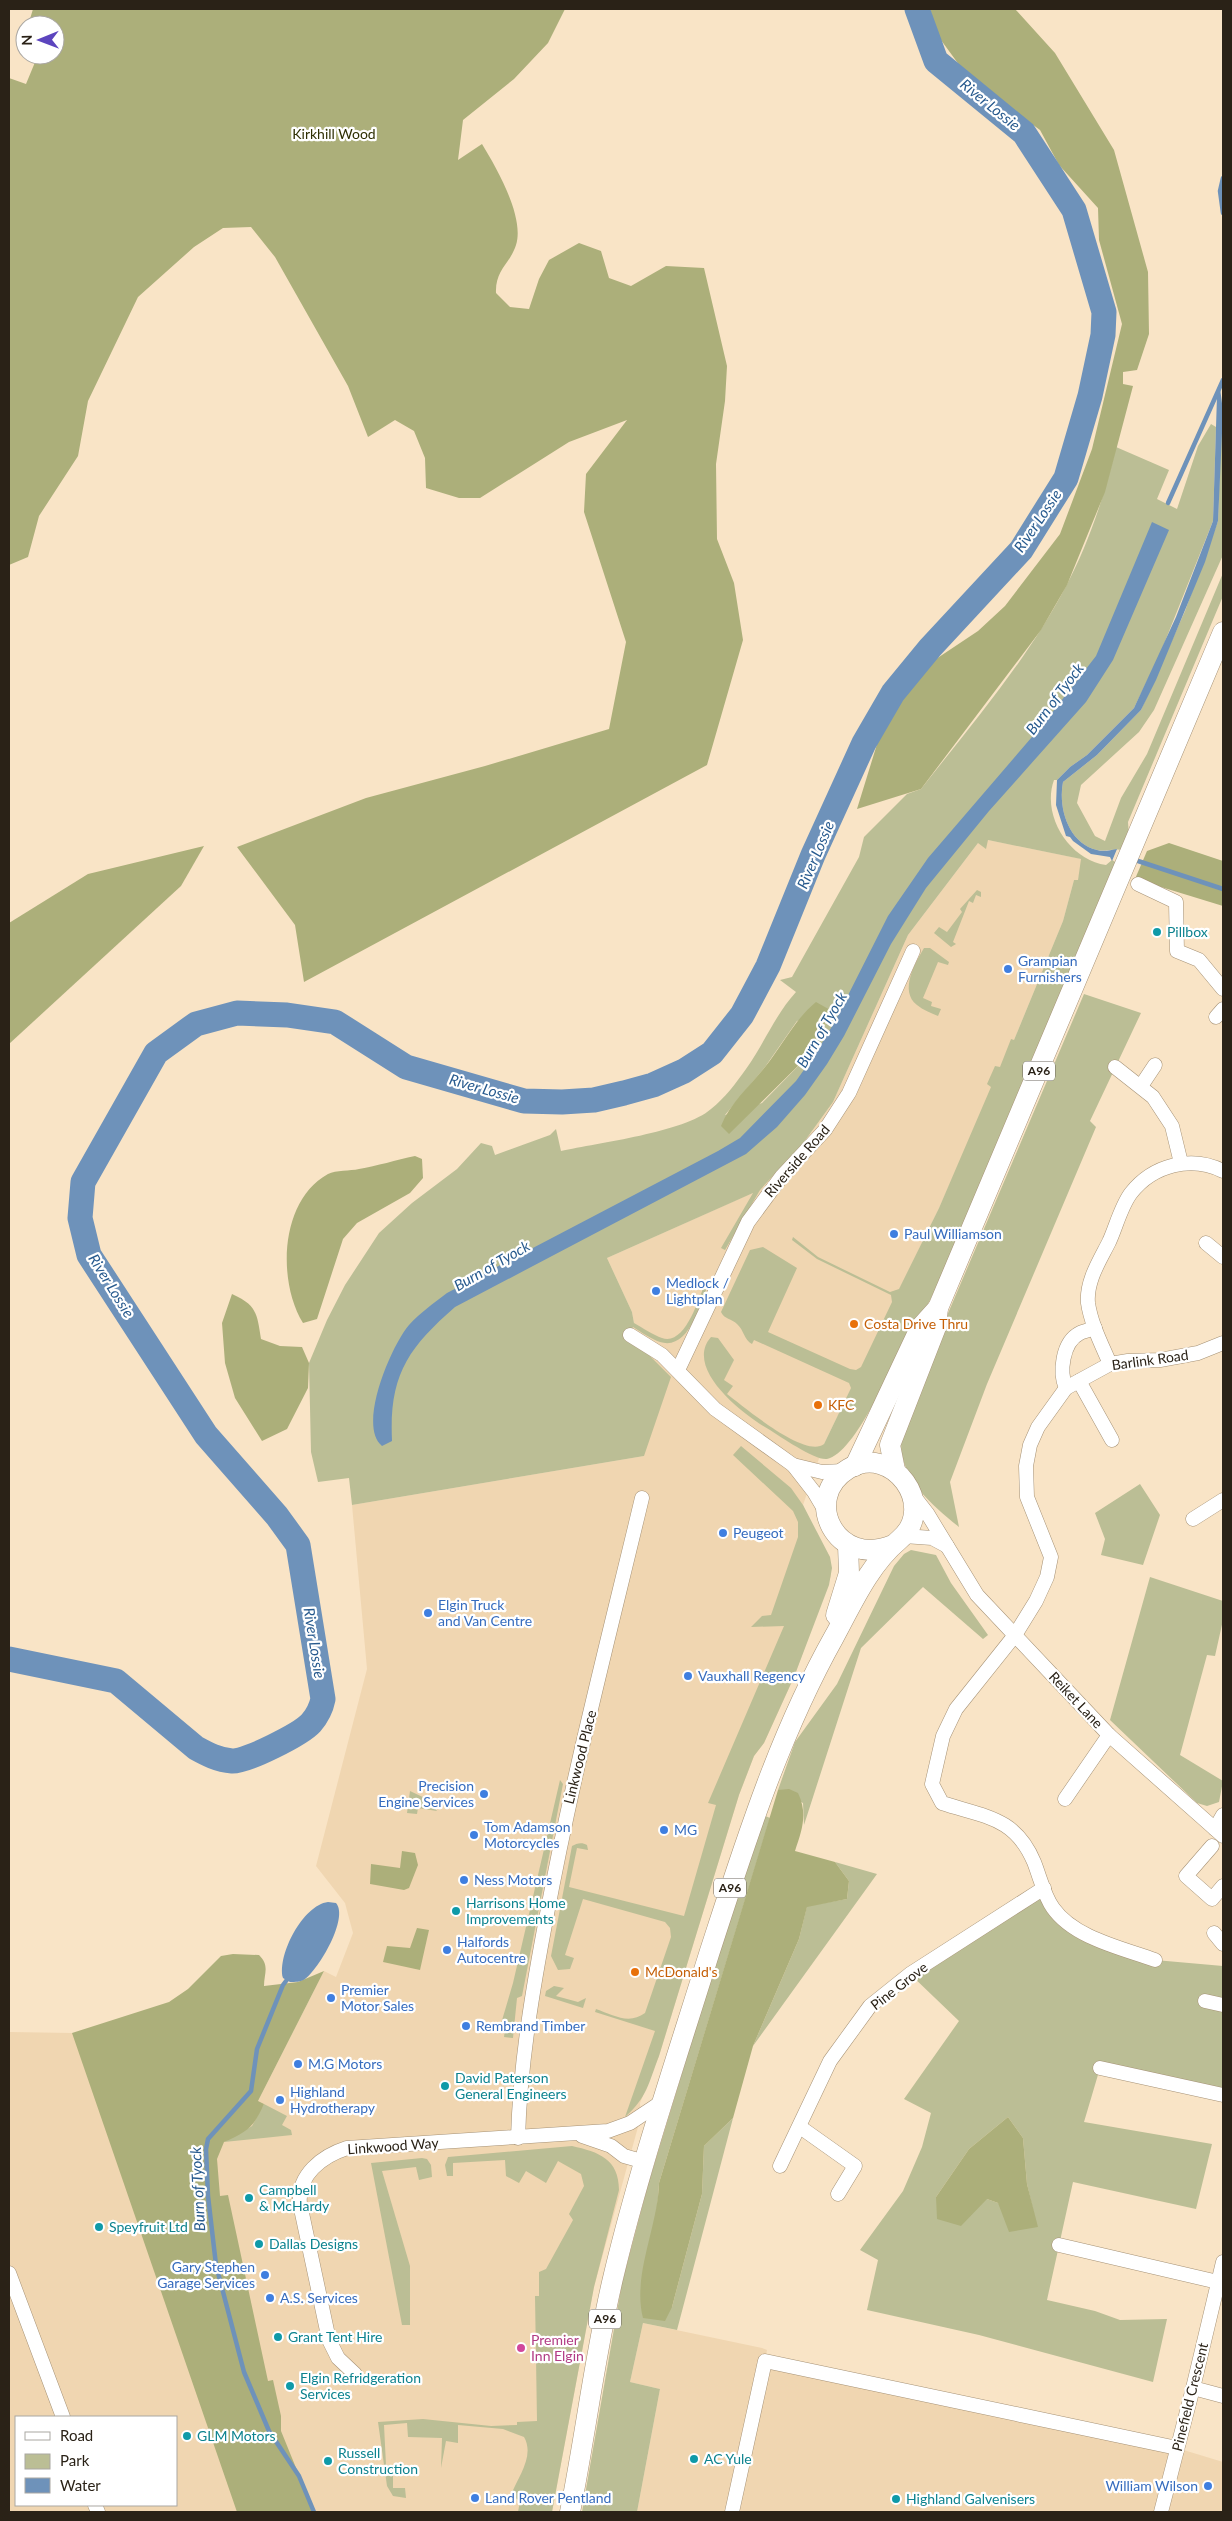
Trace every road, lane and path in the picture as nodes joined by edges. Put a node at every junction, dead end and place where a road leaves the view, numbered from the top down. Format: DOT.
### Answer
graph roads {
  1 [pos="1223,632"];
  2 [pos="1138,884"];
  3 [pos="913,951"];
  4 [pos="1223,989"];
  5 [pos="1156,1065"];
  6 [pos="1115,1067"];
  7 [pos="1141,1086"];
  8 [pos="1181,1163"];
  9 [pos="1223,1170"];
  10 [pos="1206,1243"];
  11 [pos="1223,1257"];
  12 [pos="938,1308"];
  13 [pos="1095,1328"];
  14 [pos="630,1335"];
  15 [pos="1223,1343"];
  16 [pos="1110,1364"];
  17 [pos="678,1370"];
  18 [pos="1078,1381"];
  19 [pos="1066,1388"];
  20 [pos="1112,1440"];
  21 [pos="793,1465"];
  22 [pos="849,1468"];
  23 [pos="895,1470"];
  24 [pos="913,1494"];
  25 [pos="642,1498"];
  26 [pos="1223,1500"];
  27 [pos="827,1515"];
  28 [pos="1193,1519"];
  29 [pos="898,1540"];
  30 [pos="848,1545"];
  31 [pos="947,1546"];
  32 [pos="1016,1635"];
  33 [pos="820,1662"];
  34 [pos="1109,1735"];
  35 [pos="1065,1799"];
  36 [pos="1223,1815"];
  37 [pos="1219,1833"];
  38 [pos="1212,1846"];
  39 [pos="1223,1886"];
  40 [pos="1044,1888"];
  41 [pos="1214,1933"];
  42 [pos="1223,1944"];
  43 [pos="1154,1960"];
  44 [pos="1205,2001"];
  45 [pos="1223,2005"];
  46 [pos="1100,2068"];
  47 [pos="1223,2095"];
  48 [pos="664,2101"];
  49 [pos="800,2127"];
  50 [pos="579,2135"];
  51 [pos="518,2138"];
  52 [pos="645,2162"];
  53 [pos="780,2166"];
  54 [pos="838,2194"];
  55 [pos="1059,2245"];
  56 [pos="1223,2262"];
  57 [pos="9,2273"];
  58 [pos="1218,2282"];
  59 [pos="355,2374"];
  60 [pos="1193,2388"];
  61 [pos="1223,2396"];
  62 [pos="63,2416"];
  63 [pos="1176,2448"];
  64 [pos="570,2512"];
  65 [pos="732,2512"];
  66 [pos="1160,2512"];
  1 -- 12 [label="highway, A96"];
  2 -- 4 [label="street"];
  3 -- 17 [label="street, Riverside Road"];
  5 -- 7 [label="street"];
  6 -- 7 [label="street"];
  7 -- 8 [label="street"];
  8 -- 9 [label="street"];
  8 -- 13 [label="street"];
  10 -- 11 [label="street"];
  12 -- 22 [label="highway, A96"];
  12 -- 23 [label="highway, A96"];
  13 -- 16 [label="street"];
  13 -- 19 [label="street"];
  14 -- 17 [label="street"];
  15 -- 16 [label="street, Barlink Road"];
  16 -- 18 [label="street, Barlink Road"];
  17 -- 21 [label="street"];
  18 -- 19 [label="street, Barlink Road"];
  18 -- 20 [label="street"];
  19 -- 32 [label="street, Barlink Road"];
  21 -- 22 [label="street"];
  21 -- 27 [label="street"];
  22 -- 23 [label="highway"];
  22 -- 27 [label="highway, A96"];
  23 -- 24 [label="highway, A96"];
  24 -- 29 [label="highway, A96"];
  24 -- 31 [label="street, Reiket Lane"];
  25 -- 51 [label="street, Linkwood Place"];
  26 -- 28 [label="street"];
  27 -- 30 [label="highway"];
  29 -- 30 [label="highway"];
  29 -- 31 [label="street"];
  29 -- 33 [label="highway, A96"];
  30 -- 33 [label="highway, A96"];
  31 -- 32 [label="street, Reiket Lane"];
  32 -- 34 [label="street, Reiket Lane"];
  32 -- 40 [label="street"];
  33 -- 48 [label="highway, A96"];
  34 -- 35 [label="street"];
  34 -- 37 [label="street, Reiket Lane"];
  36 -- 37 [label="street"];
  38 -- 39 [label="street"];
  40 -- 43 [label="street"];
  40 -- 49 [label="street, Pine Grove"];
  41 -- 42 [label="street"];
  44 -- 45 [label="street"];
  46 -- 47 [label="street"];
  48 -- 50 [label="street, Linkwood Way"];
  48 -- 52 [label="highway, A96"];
  49 -- 53 [label="street, Pine Grove"];
  49 -- 54 [label="street"];
  50 -- 51 [label="street, Linkwood Way"];
  50 -- 52 [label="street"];
  51 -- 59 [label="street, Linkwood Way"];
  52 -- 64 [label="highway, A96"];
  55 -- 58 [label="street"];
  56 -- 58 [label="street, Pinefield Crescent"];
  57 -- 62 [label="street"];
  58 -- 60 [label="street, Pinefield Crescent"];
  60 -- 61 [label="street"];
  60 -- 63 [label="street, Pinefield Crescent"];
  63 -- 65 [label="street"];
  63 -- 66 [label="street, Pinefield Crescent"];
}
